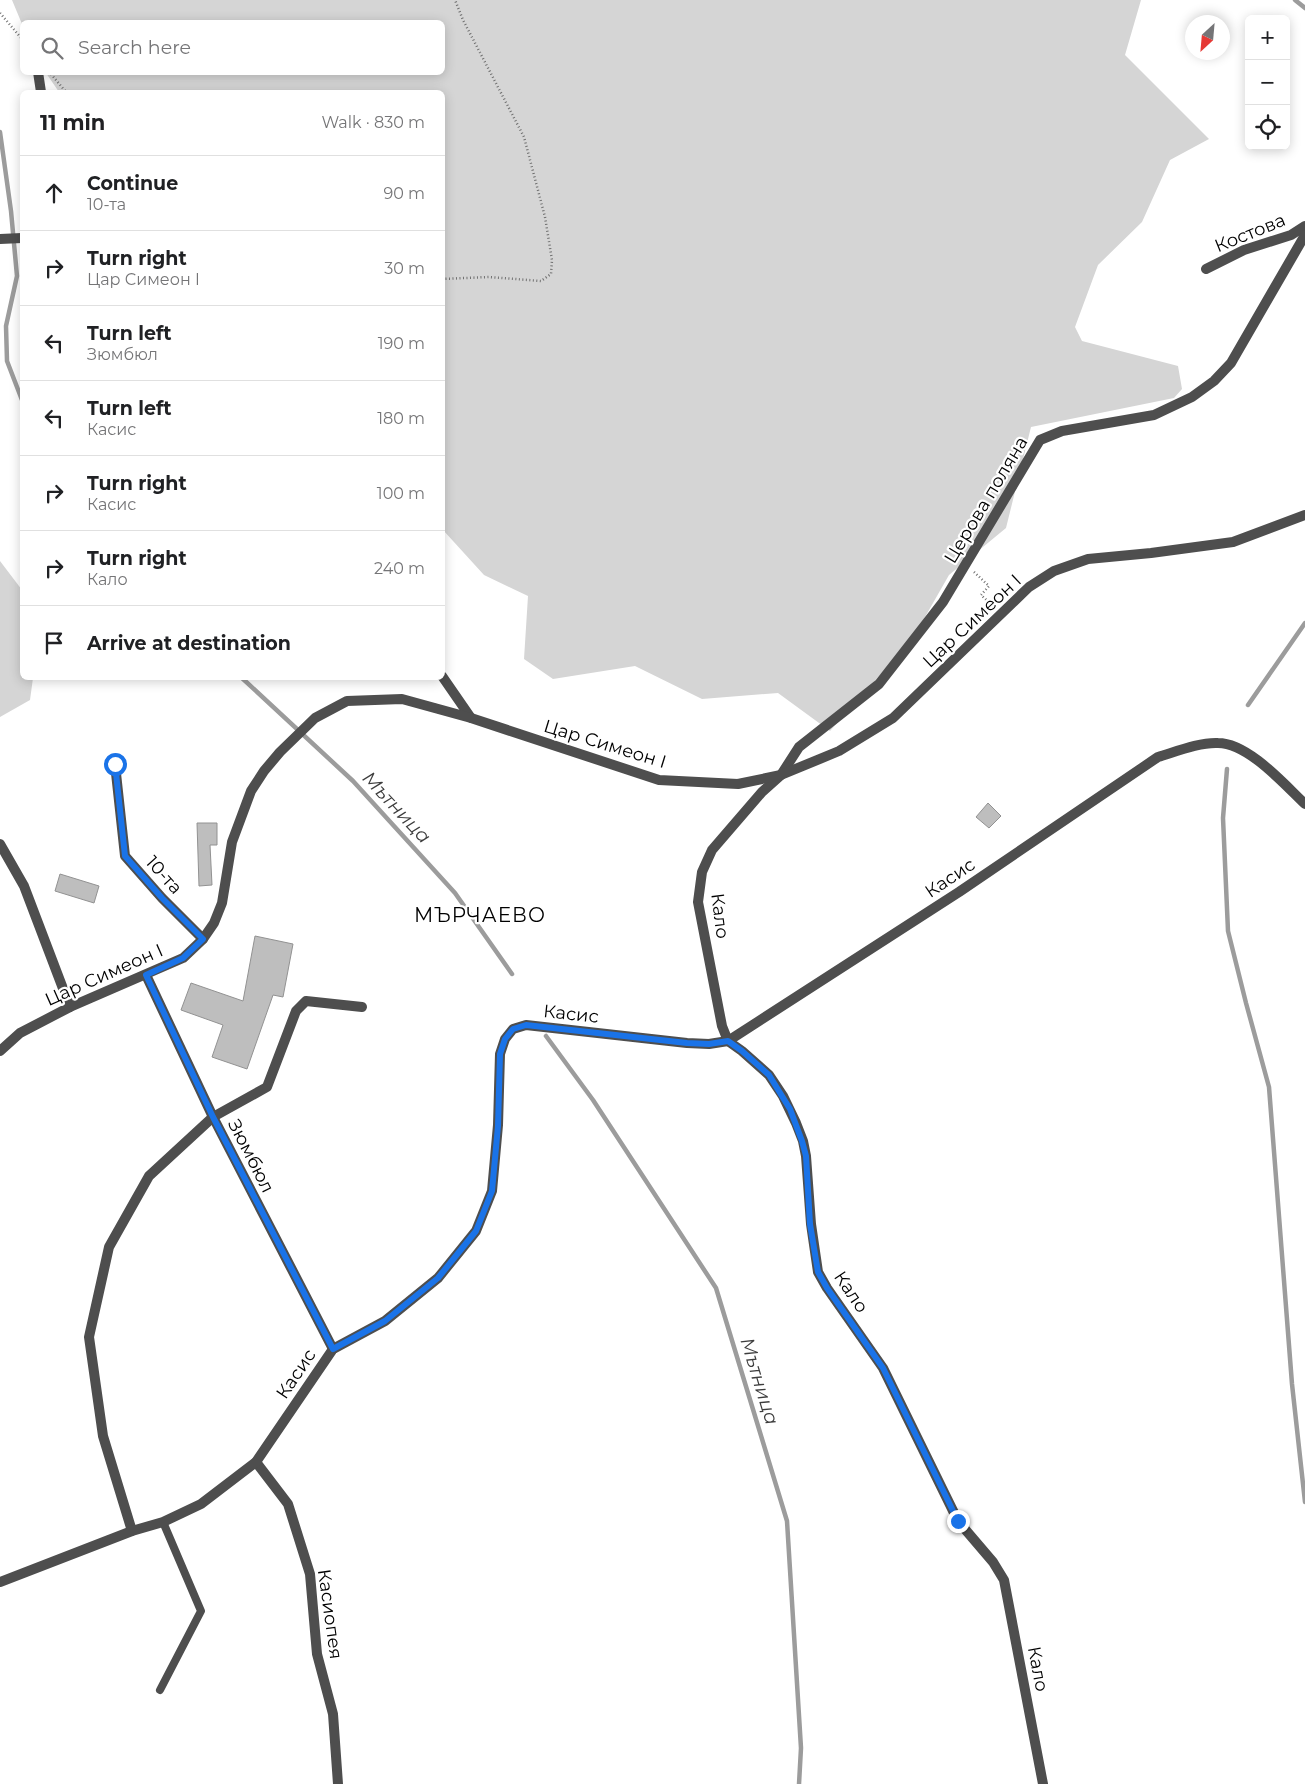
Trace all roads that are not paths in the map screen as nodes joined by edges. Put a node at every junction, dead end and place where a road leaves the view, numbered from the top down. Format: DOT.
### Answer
graph roads {
  1 [pos="38,75"];
  2 [pos="41,90"];
  3 [pos="1305,226"];
  4 [pos="1305,235"];
  5 [pos="0,238"];
  6 [pos="20,238"];
  7 [pos="1206,269"];
  8 [pos="1305,515"];
  9 [pos="445,680"];
  10 [pos="471,718"];
  11 [pos="115,764"];
  12 [pos="781,775"];
  13 [pos="1305,804"];
  14 [pos="0,844"];
  15 [pos="203,939"];
  16 [pos="146,975"];
  17 [pos="70,1006"];
  18 [pos="362,1006"];
  19 [pos="728,1041"];
  20 [pos="0,1051"];
  21 [pos="213,1117"];
  22 [pos="333,1349"];
  23 [pos="256,1462"];
  24 [pos="163,1522"];
  25 [pos="132,1531"];
  26 [pos="0,1582"];
  27 [pos="160,1690"];
  28 [pos="338,1784"];
  29 [pos="1043,1784"];
  1 -- 2 [label="street"];
  3 -- 7 [label="street, Костова"];
  4 -- 12 [label="street, Церова поляна"];
  5 -- 6 [label="street"];
  8 -- 12 [label="street, Цар Симеон I"];
  9 -- 10 [label="street"];
  10 -- 12 [label="street, Цар Симеон I"];
  10 -- 15 [label="street, Цар Симеон I"];
  11 -- 15 [label="street, 10-та"];
  12 -- 19 [label="street, Кало"];
  13 -- 19 [label="street, Касис"];
  14 -- 17 [label="street"];
  15 -- 16 [label="street, Цар Симеон I"];
  16 -- 17 [label="street, Цар Симеон I"];
  16 -- 21 [label="street, Зюмбюл"];
  17 -- 20 [label="street, Цар Симеон I"];
  18 -- 21 [label="street"];
  19 -- 22 [label="street, Касис"];
  19 -- 29 [label="street, Кало"];
  21 -- 22 [label="street, Зюмбюл"];
  21 -- 25 [label="street"];
  22 -- 23 [label="street, Касис"];
  23 -- 24 [label="street, Касис"];
  23 -- 28 [label="street, Касиопея"];
  24 -- 25 [label="street, Касис"];
  24 -- 27 [label="lane"];
  25 -- 26 [label="street, Касис"];
}
